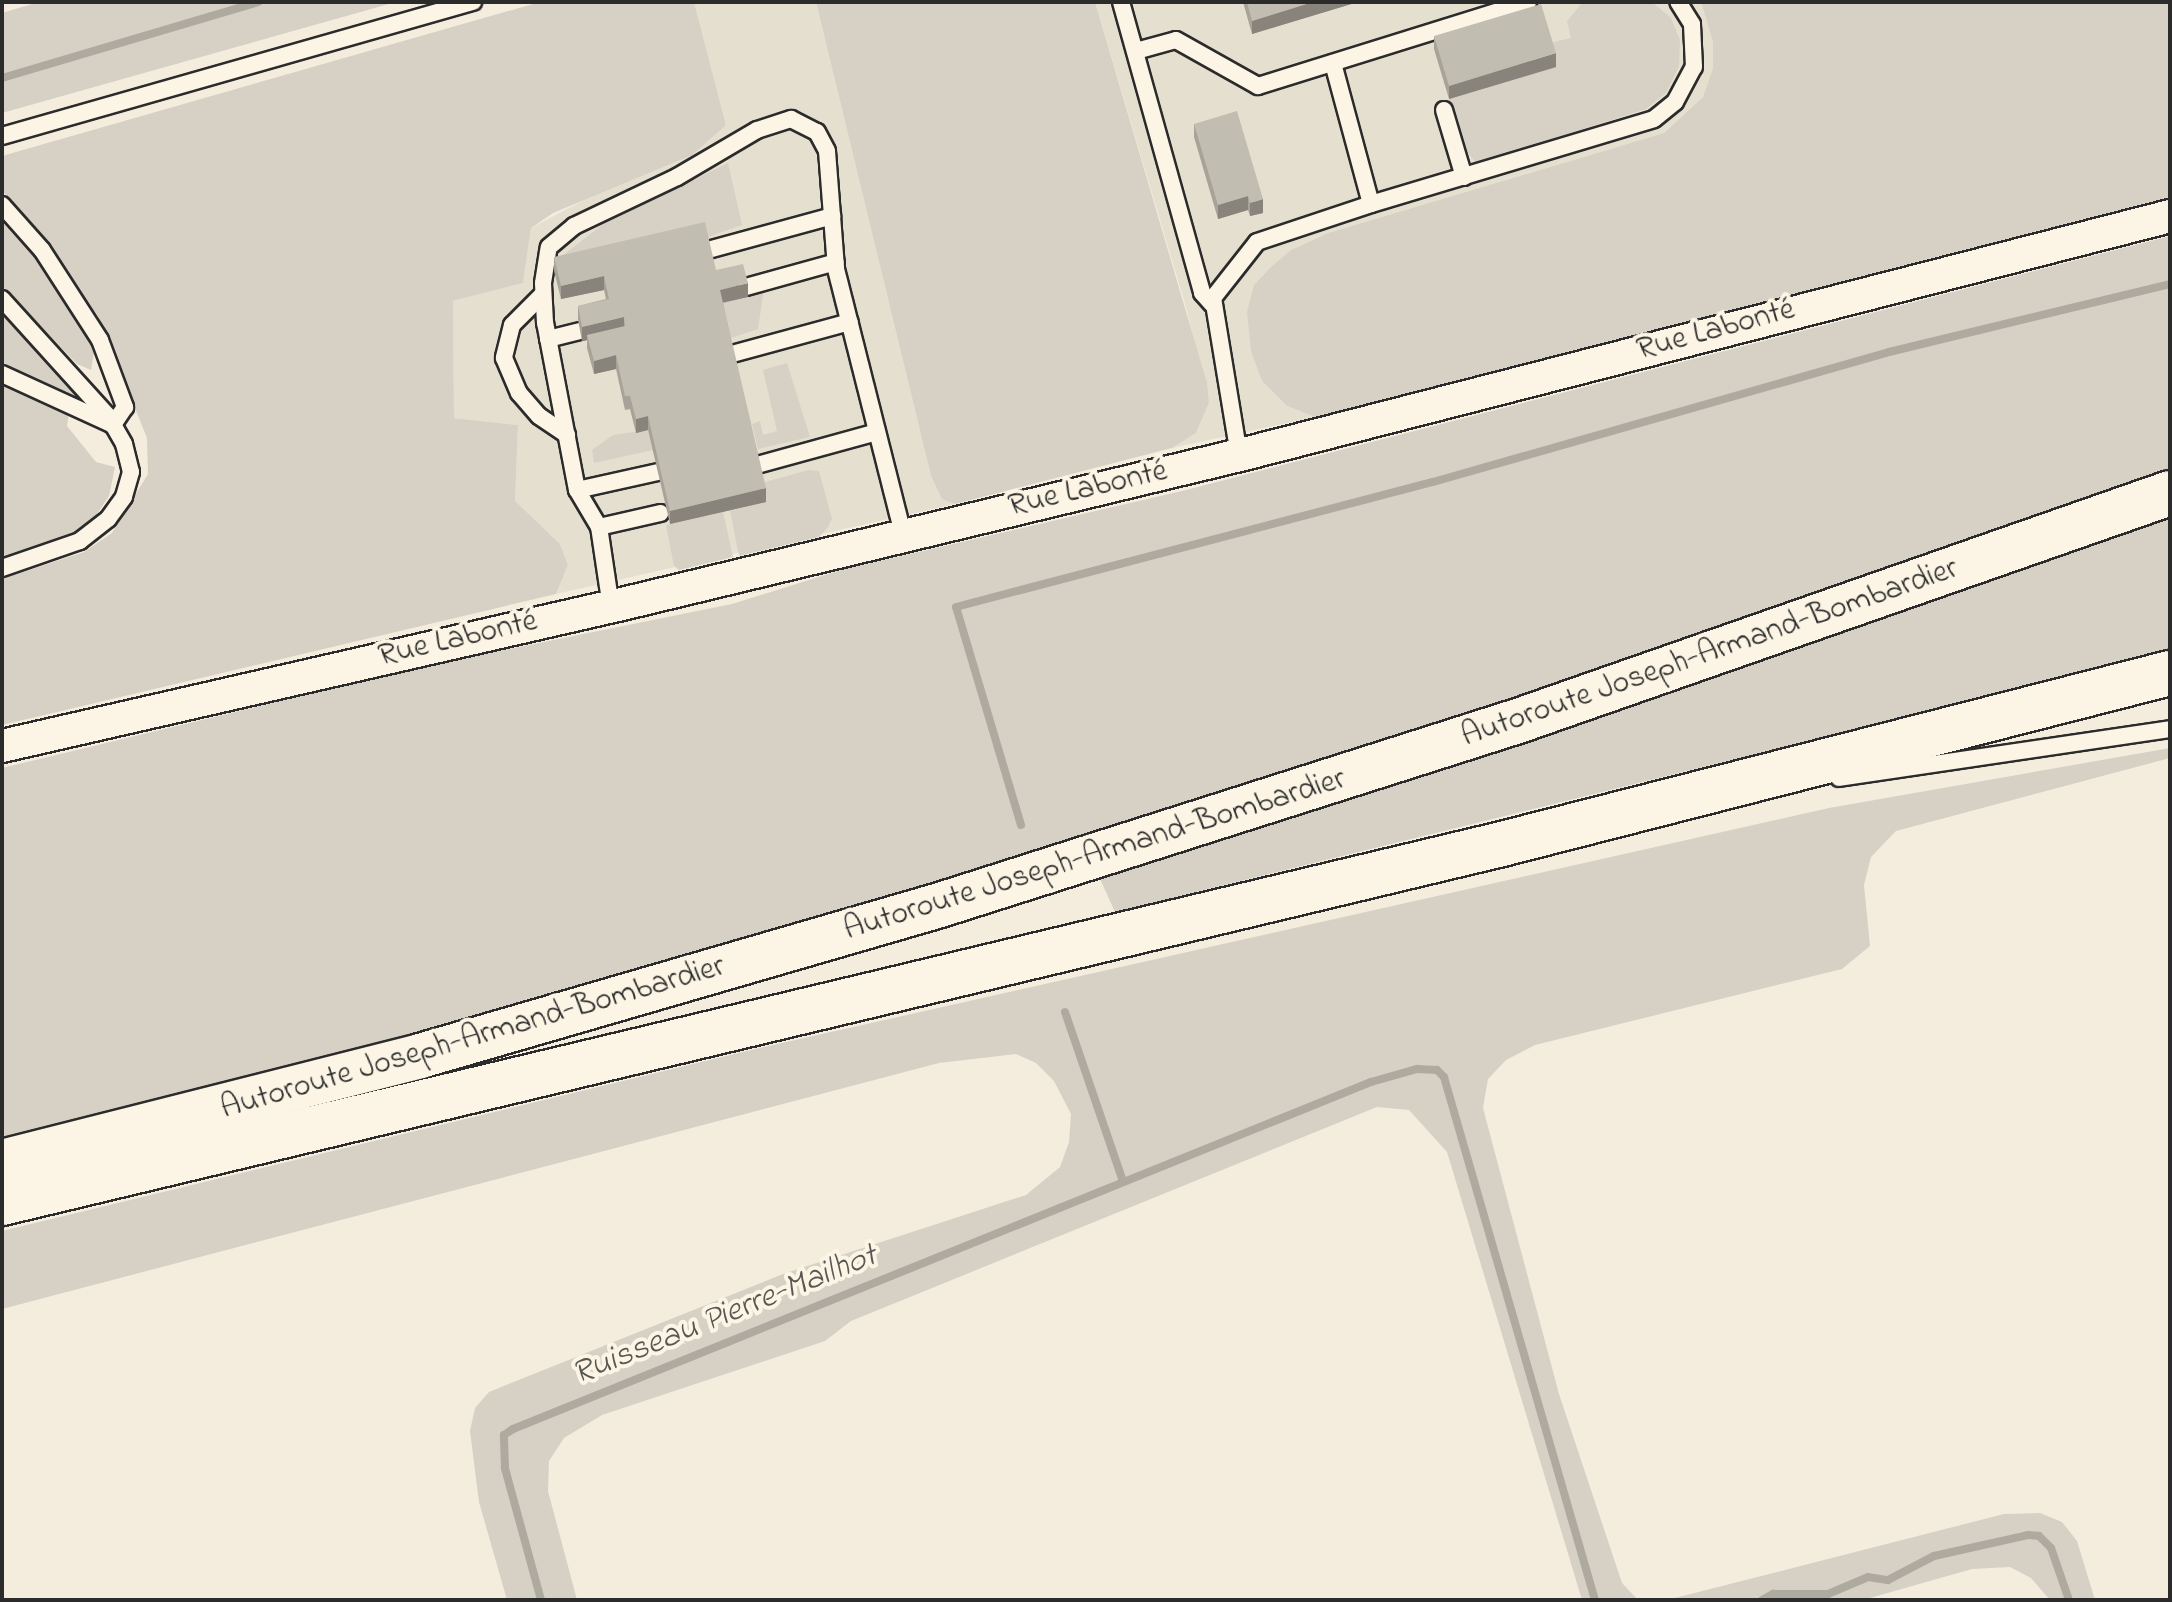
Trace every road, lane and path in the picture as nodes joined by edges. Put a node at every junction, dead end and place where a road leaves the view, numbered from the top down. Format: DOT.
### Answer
graph roads {
  1 [pos="473,2"];
  2 [pos="1121,2"];
  3 [pos="1528,2"];
  4 [pos="1678,2"];
  5 [pos="1136,51"];
  6 [pos="1333,63"];
  7 [pos="1444,110"];
  8 [pos="2,136"];
  9 [pos="1464,177"];
  10 [pos="1371,204"];
  11 [pos="2,205"];
  12 [pos="832,216"];
  13 [pos="2170,216"];
  14 [pos="708,250"];
  15 [pos="836,262"];
  16 [pos="746,287"];
  17 [pos="543,294"];
  18 [pos="2,299"];
  19 [pos="1212,304"];
  20 [pos="850,322"];
  21 [pos="580,331"];
  22 [pos="548,339"];
  23 [pos="732,354"];
  24 [pos="2,374"];
  25 [pos="113,425"];
  26 [pos="877,432"];
  27 [pos="567,435"];
  28 [pos="1239,455"];
  29 [pos="757,465"];
  30 [pos="658,472"];
  31 [pos="577,490"];
  32 [pos="2170,493"];
  33 [pos="660,513"];
  34 [pos="599,527"];
  35 [pos="903,534"];
  36 [pos="2,568"];
  37 [pos="611,607"];
  38 [pos="2170,673"];
  39 [pos="2170,729"];
  40 [pos="2,746"];
  41 [pos="1694,797"];
  42 [pos="2,1162"];
  43 [pos="2,1203"];
  1 -- 8 [label="lane"];
  2 -- 5 [label="lane"];
  3 -- 6 [label="lane"];
  4 -- 9 [label="lane"];
  5 -- 6 [label="lane"];
  5 -- 19 [label="lane"];
  6 -- 10 [label="lane"];
  7 -- 9 [label="lane"];
  9 -- 10 [label="lane"];
  10 -- 19 [label="lane"];
  11 -- 25 [label="lane"];
  12 -- 14 [label="lane"];
  12 -- 15 [label="lane"];
  12 -- 17 [label="lane"];
  13 -- 28 [label="street, Rue Labonté"];
  15 -- 16 [label="lane"];
  15 -- 20 [label="lane"];
  17 -- 22 [label="lane"];
  17 -- 27 [label="lane"];
  18 -- 25 [label="lane"];
  19 -- 28 [label="lane"];
  20 -- 23 [label="lane"];
  20 -- 26 [label="lane"];
  21 -- 22 [label="lane"];
  22 -- 27 [label="lane"];
  24 -- 25 [label="lane"];
  25 -- 36 [label="lane"];
  26 -- 29 [label="lane"];
  26 -- 35 [label="lane"];
  27 -- 31 [label="lane"];
  28 -- 35 [label="street, Rue Labonté"];
  30 -- 31 [label="lane"];
  31 -- 34 [label="lane"];
  32 -- 42 [label="highway, Autoroute Joseph-Armand-Bombardier"];
  33 -- 34 [label="lane"];
  34 -- 37 [label="lane"];
  35 -- 37 [label="street, Rue Labonté"];
  37 -- 40 [label="street, Rue Labonté"];
  38 -- 41 [label="highway, Autoroute Joseph-Armand-Bombardier"];
  39 -- 41 [label="lane"];
  41 -- 43 [label="highway, Autoroute Joseph-Armand-Bombardier"];
}
